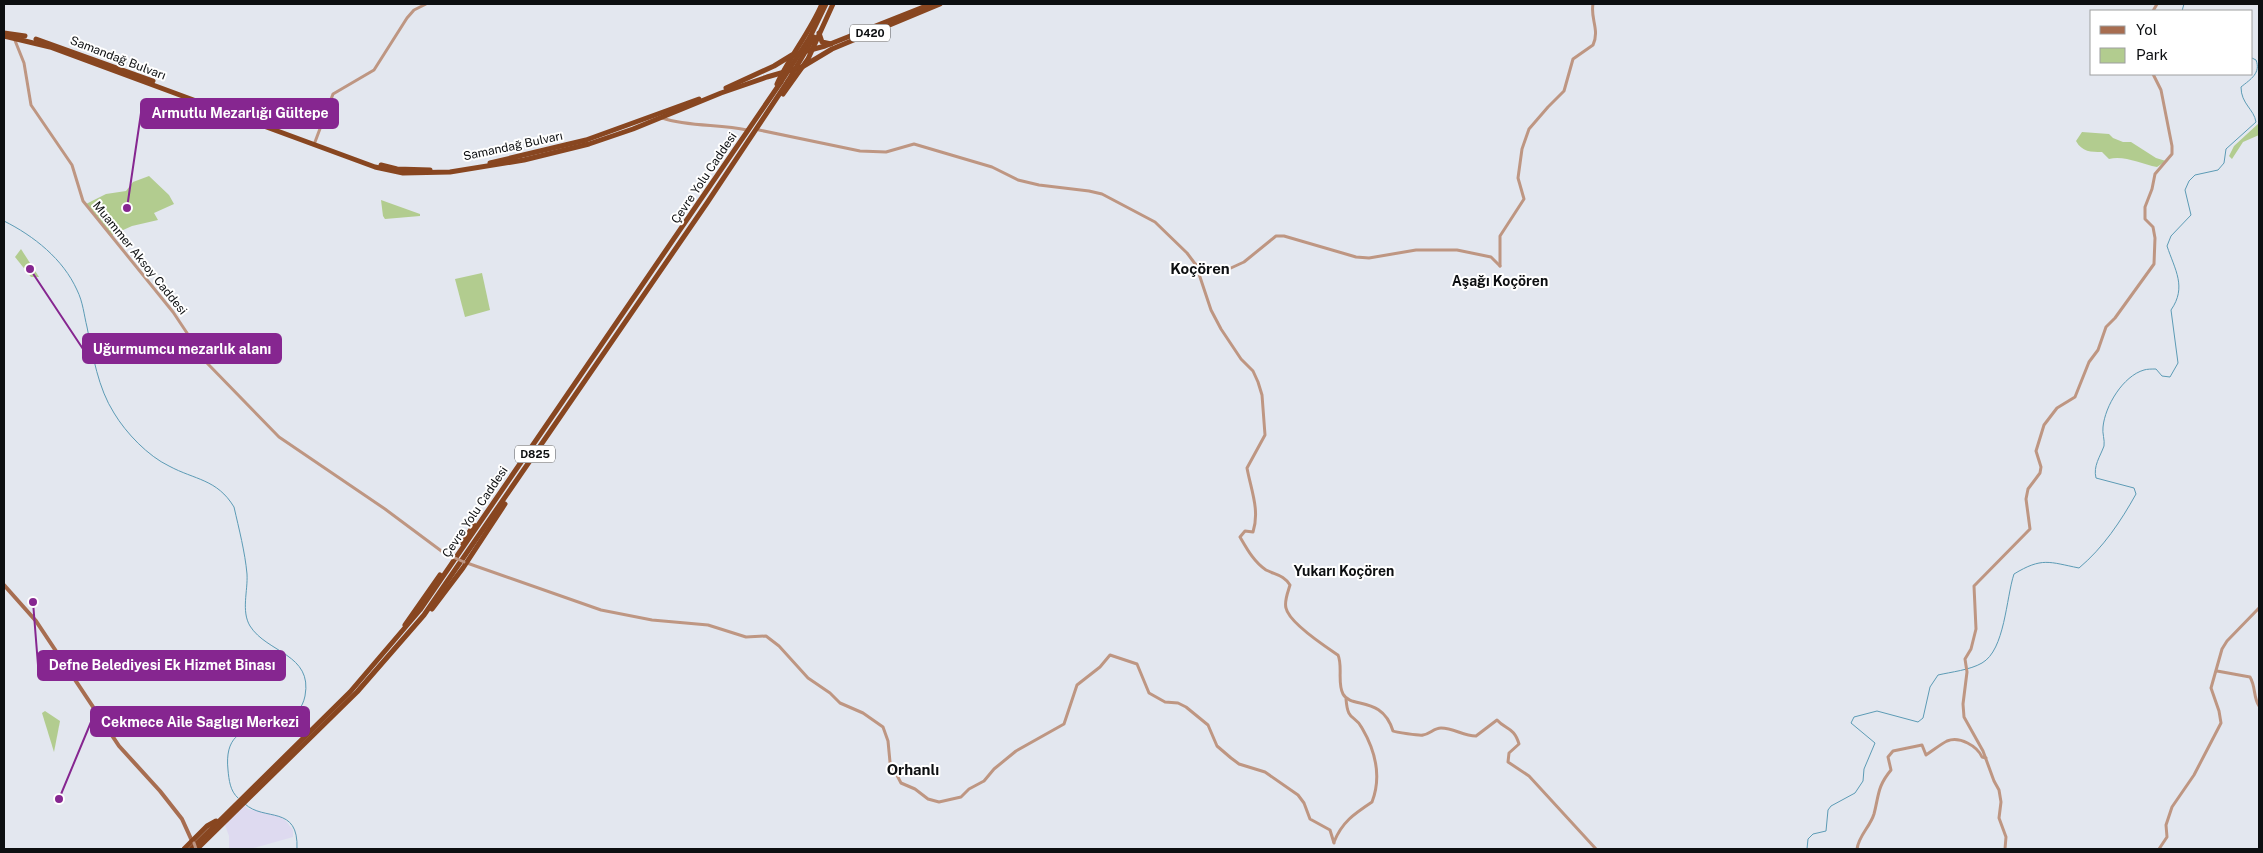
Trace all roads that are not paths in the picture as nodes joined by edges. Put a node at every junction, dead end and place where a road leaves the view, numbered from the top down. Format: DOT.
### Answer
graph roads {
  1 [pos="426,4"];
  2 [pos="822,4"];
  3 [pos="829,4"];
  4 [pos="931,4"];
  5 [pos="940,4"];
  6 [pos="1593,4"];
  7 [pos="819,32"];
  8 [pos="4,34"];
  9 [pos="812,37"];
  10 [pos="13,38"];
  11 [pos="831,44"];
  12 [pos="800,49"];
  13 [pos="810,51"];
  14 [pos="792,55"];
  15 [pos="808,59"];
  16 [pos="787,62"];
  17 [pos="774,66"];
  18 [pos="802,67"];
  19 [pos="792,70"];
  20 [pos="782,72"];
  21 [pos="2154,75"];
  22 [pos="662,118"];
  23 [pos="747,130"];
  24 [pos="759,130"];
  25 [pos="315,142"];
  26 [pos="728,167"];
  27 [pos="1196,265"];
  28 [pos="518,467"];
  29 [pos="517,481"];
  30 [pos="454,558"];
  31 [pos="465,563"];
  32 [pos="4,585"];
  33 [pos="2259,608"];
  34 [pos="390,653"];
  35 [pos="2217,671"];
  36 [pos="1346,698"];
  37 [pos="2259,706"];
  38 [pos="1986,758"];
  39 [pos="223,822"];
  40 [pos="193,842"];
  41 [pos="184,849"];
  42 [pos="191,849"];
  43 [pos="197,849"];
  44 [pos="202,849"];
  45 [pos="1596,849"];
  46 [pos="1856,849"];
  47 [pos="2005,849"];
  48 [pos="2159,849"];
  1 -- 25 [label="street"];
  2 -- 12 [label="highway"];
  3 -- 7 [label="highway"];
  3 -- 9 [label="highway, Çevre Yolu Caddesi / D825"];
  4 -- 11 [label="highway, D420"];
  5 -- 18 [label="highway, D420"];
  6 -- 27 [label="street"];
  7 -- 11 [label="highway"];
  7 -- 13 [label="highway"];
  8 -- 10 [label="highway, Samandağ Bulvarı"];
  8 -- 25 [label="highway, Samandağ Bulvarı"];
  9 -- 26 [label="highway, Çevre Yolu Caddesi / D825, bridge"];
  9 -- 26 [label="highway, Çevre Yolu Caddesi / D825, bridge"];
  10 -- 22 [label="highway, Samandağ Bulvarı"];
  10 -- 30 [label="street, Muammer Aksoy Caddesi"];
  11 -- 13 [label="highway, D420"];
  12 -- 13 [label="highway, D420"];
  12 -- 14 [label="highway, D420"];
  12 -- 15 [label="highway"];
  12 -- 17 [label="highway"];
  13 -- 15 [label="highway"];
  14 -- 16 [label="highway"];
  14 -- 17 [label="highway, Samandağ Bulvarı"];
  15 -- 18 [label="highway"];
  16 -- 19 [label="highway"];
  16 -- 20 [label="highway"];
  17 -- 25 [label="highway, Samandağ Bulvarı"];
  18 -- 19 [label="highway, D420"];
  18 -- 24 [label="highway"];
  19 -- 20 [label="highway, Samandağ Bulvarı"];
  20 -- 22 [label="highway, Samandağ Bulvarı"];
  20 -- 23 [label="highway"];
  21 -- 38 [label="street"];
  22 -- 23 [label="street"];
  23 -- 26 [label="highway"];
  24 -- 26 [label="highway"];
  24 -- 27 [label="street"];
  26 -- 28 [label="highway, Çevre Yolu Caddesi / D825"];
  26 -- 29 [label="highway, Çevre Yolu Caddesi / D825"];
  27 -- 36 [label="street"];
  28 -- 30 [label="highway"];
  28 -- 34 [label="highway, Çevre Yolu Caddesi / D825"];
  29 -- 31 [label="highway"];
  29 -- 34 [label="highway, Çevre Yolu Caddesi / D825"];
  30 -- 31 [label="street, Muammer Aksoy Caddesi, bridge"];
  30 -- 34 [label="highway"];
  31 -- 34 [label="highway"];
  31 -- 36 [label="street, Muammer Aksoy Caddesi"];
  32 -- 40 [label="main road"];
  33 -- 35 [label="street"];
  34 -- 39 [label="highway, Çevre Yolu Caddesi / D825"];
  35 -- 37 [label="street"];
  35 -- 48 [label="street"];
  36 -- 45 [label="street"];
  38 -- 46 [label="street"];
  38 -- 47 [label="street"];
  39 -- 40 [label="highway"];
  39 -- 42 [label="highway, Çevre Yolu Caddesi / D825"];
  39 -- 43 [label="highway, Çevre Yolu Caddesi / D825"];
  39 -- 44 [label="highway"];
  40 -- 41 [label="highway"];
  40 -- 43 [label="street, bridge"];
}
